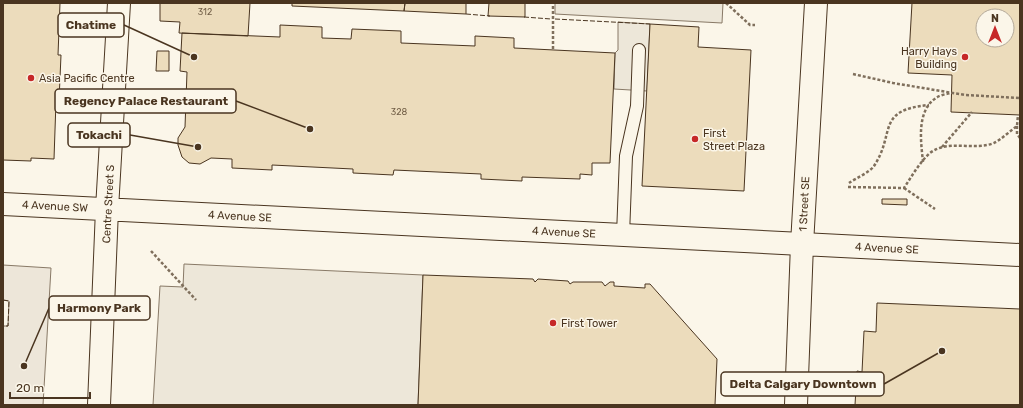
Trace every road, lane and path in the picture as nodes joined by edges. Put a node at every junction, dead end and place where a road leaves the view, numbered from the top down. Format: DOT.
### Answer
graph roads {
  1 [pos="119,3"];
  2 [pos="553,3"];
  3 [pos="726,3"];
  4 [pos="816,3"];
  5 [pos="755,25"];
  6 [pos="553,49"];
  7 [pos="639,50"];
  8 [pos="853,74"];
  9 [pos="951,92"];
  10 [pos="152,95"];
  11 [pos="186,96"];
  12 [pos="1020,98"];
  13 [pos="929,105"];
  14 [pos="972,112"];
  15 [pos="1018,115"];
  16 [pos="1017,126"];
  17 [pos="1020,138"];
  18 [pos="942,147"];
  19 [pos="923,162"];
  20 [pos="849,183"];
  21 [pos="848,187"];
  22 [pos="904,188"];
  23 [pos="3,204"];
  24 [pos="107,209"];
  25 [pos="935,209"];
  26 [pos="623,235"];
  27 [pos="802,244"];
  28 [pos="151,251"];
  29 [pos="1020,255"];
  30 [pos="196,300"];
  31 [pos="99,405"];
  32 [pos="796,405"];
  1 -- 24 [label="main road, Centre Street S"];
  2 -- 6 [label="path"];
  3 -- 5 [label="path"];
  4 -- 27 [label="main road, 1 Street SE"];
  7 -- 26 [label="lane"];
  8 -- 9 [label="path"];
  9 -- 12 [label="path"];
  9 -- 13 [label="path"];
  10 -- 11 [label="path"];
  13 -- 19 [label="path"];
  13 -- 20 [label="path"];
  14 -- 18 [label="path"];
  15 -- 16 [label="path"];
  16 -- 17 [label="path"];
  16 -- 18 [label="path"];
  18 -- 19 [label="path"];
  19 -- 22 [label="path"];
  21 -- 22 [label="path"];
  22 -- 25 [label="path"];
  23 -- 24 [label="main road, 4 Avenue SW"];
  24 -- 26 [label="main road, 4 Avenue SE"];
  24 -- 31 [label="main road, Centre Street S"];
  26 -- 27 [label="main road, 4 Avenue SE"];
  27 -- 29 [label="main road, 4 Avenue SE"];
  27 -- 32 [label="main road, 1 Street SE"];
  28 -- 30 [label="path"];
}
